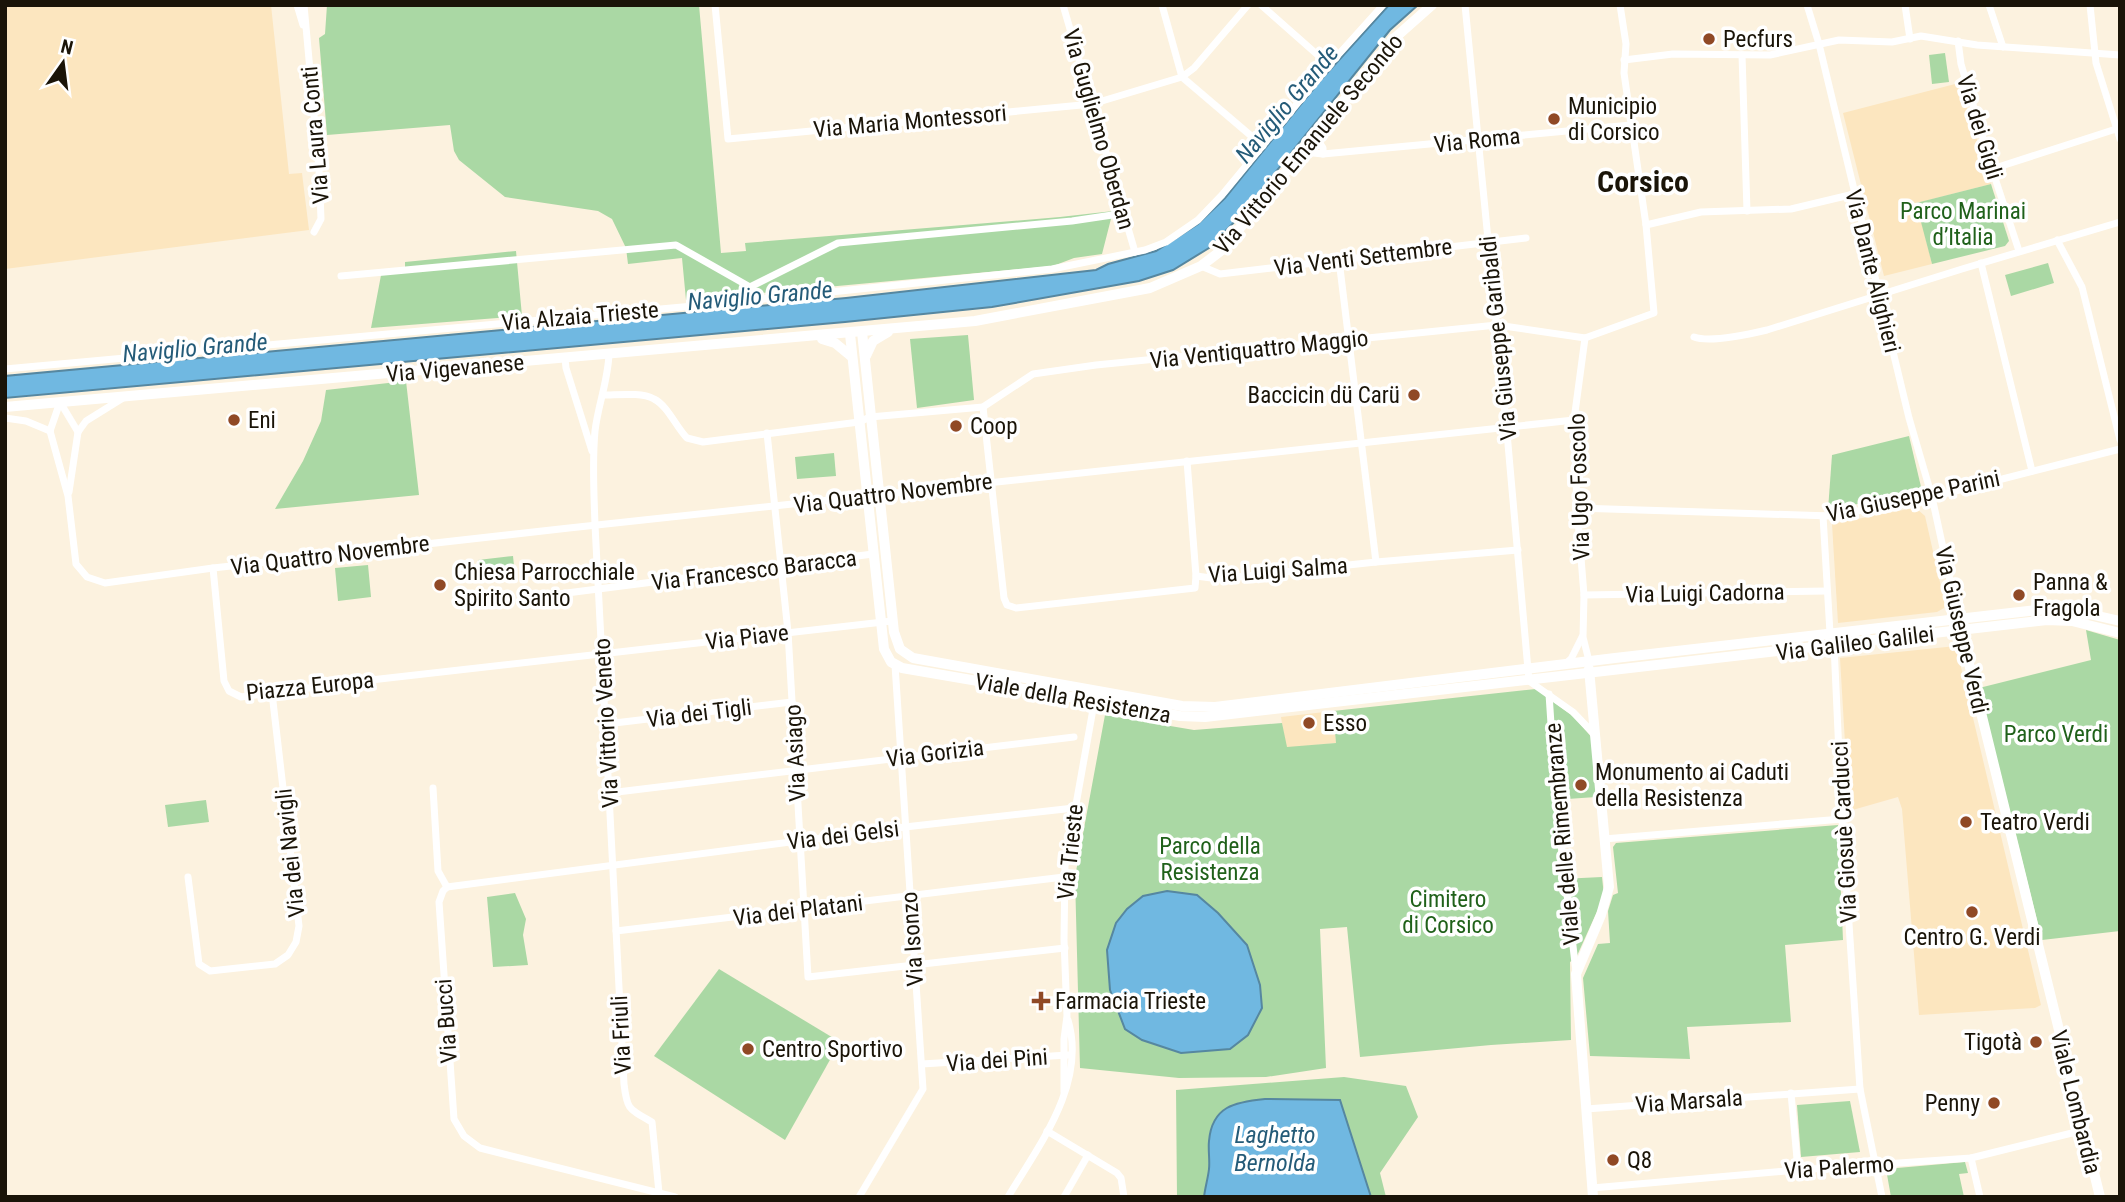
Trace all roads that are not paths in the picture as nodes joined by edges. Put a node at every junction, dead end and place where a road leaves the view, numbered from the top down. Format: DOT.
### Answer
graph roads {
  1 [pos="297,5"];
  2 [pos="304,5"];
  3 [pos="715,5"];
  4 [pos="1063,5"];
  5 [pos="1162,5"];
  6 [pos="1248,5"];
  7 [pos="1261,5"];
  8 [pos="1383,5"];
  9 [pos="1432,5"];
  10 [pos="1465,5"];
  11 [pos="1620,5"];
  12 [pos="1807,5"];
  13 [pos="1905,5"];
  14 [pos="1989,5"];
  15 [pos="2090,5"];
  16 [pos="306,37"];
  17 [pos="1910,39"];
  18 [pos="1958,41"];
  19 [pos="1819,44"];
  20 [pos="2003,47"];
  21 [pos="2095,54"];
  22 [pos="1742,55"];
  23 [pos="2120,55"];
  24 [pos="1624,60"];
  25 [pos="1329,65"];
  26 [pos="1182,77"];
  27 [pos="1092,104"];
  28 [pos="1631,125"];
  29 [pos="2116,129"];
  30 [pos="1315,136"];
  31 [pos="2120,139"];
  32 [pos="1478,140"];
  33 [pos="1263,146"];
  34 [pos="1303,152"];
  35 [pos="1323,154"];
  36 [pos="1992,169"];
  37 [pos="1854,194"];
  38 [pos="1747,211"];
  39 [pos="1119,214"];
  40 [pos="2120,222"];
  41 [pos="1646,225"];
  42 [pos="314,232"];
  43 [pos="1526,238"];
  44 [pos="2057,240"];
  45 [pos="1489,242"];
  46 [pos="2019,251"];
  47 [pos="1135,252"];
  48 [pos="1339,260"];
  49 [pos="1981,263"];
  50 [pos="1201,266"];
  51 [pos="341,275"];
  52 [pos="1880,294"];
  53 [pos="1497,325"];
  54 [pos="893,329"];
  55 [pos="862,332"];
  56 [pos="850,334"];
  57 [pos="1694,337"];
  58 [pos="804,338"];
  59 [pos="1585,338"];
  60 [pos="1348,339"];
  61 [pos="609,355"];
  62 [pos="852,357"];
  63 [pos="565,358"];
  64 [pos="864,363"];
  65 [pos="5,369"];
  66 [pos="603,395"];
  67 [pos="124,397"];
  68 [pos="60,402"];
  69 [pos="5,407"];
  70 [pos="983,407"];
  71 [pos="870,417"];
  72 [pos="5,418"];
  73 [pos="1574,420"];
  74 [pos="859,422"];
  75 [pos="1507,427"];
  76 [pos="50,431"];
  77 [pos="78,432"];
  78 [pos="767,433"];
  79 [pos="2120,440"];
  80 [pos="1361,442"];
  81 [pos="2120,449"];
  82 [pos="593,455"];
  83 [pos="1187,461"];
  84 [pos="2032,471"];
  85 [pos="992,481"];
  86 [pos="873,495"];
  87 [pos="68,496"];
  88 [pos="1932,497"];
  89 [pos="774,507"];
  90 [pos="1577,508"];
  91 [pos="1823,516"];
  92 [pos="595,525"];
  93 [pos="1518,551"];
  94 [pos="873,554"];
  95 [pos="1376,562"];
  96 [pos="781,567"];
  97 [pos="213,568"];
  98 [pos="1196,576"];
  99 [pos="599,590"];
  100 [pos="1827,591"];
  101 [pos="551,595"];
  102 [pos="1584,595"];
  103 [pos="1957,618"];
  104 [pos="892,621"];
  105 [pos="2120,621"];
  106 [pos="880,622"];
  107 [pos="1961,631"];
  108 [pos="788,632"];
  109 [pos="1830,633"];
  110 [pos="2120,633"];
  111 [pos="1583,636"];
  112 [pos="1834,645"];
  113 [pos="602,655"];
  114 [pos="1589,661"];
  115 [pos="895,665"];
  116 [pos="1564,665"];
  117 [pos="1588,674"];
  118 [pos="1529,675"];
  119 [pos="1096,690"];
  120 [pos="272,693"];
  121 [pos="1549,694"];
  122 [pos="1094,701"];
  123 [pos="1317,701"];
  124 [pos="792,702"];
  125 [pos="606,724"];
  126 [pos="1595,735"];
  127 [pos="1074,737"];
  128 [pos="901,757"];
  129 [pos="796,770"];
  130 [pos="433,789"];
  131 [pos="610,793"];
  132 [pos="1074,808"];
  133 [pos="1842,819"];
  134 [pos="905,827"];
  135 [pos="1604,839"];
  136 [pos="800,841"];
  137 [pos="613,864"];
  138 [pos="188,877"];
  139 [pos="1064,877"];
  140 [pos="447,887"];
  141 [pos="909,897"];
  142 [pos="804,910"];
  143 [pos="616,931"];
  144 [pos="1065,948"];
  145 [pos="913,965"];
  146 [pos="1576,974"];
  147 [pos="2052,1007"];
  148 [pos="1068,1055"];
  149 [pos="922,1064"];
  150 [pos="1860,1089"];
  151 [pos="1791,1093"];
  152 [pos="1586,1109"];
  153 [pos="1047,1130"];
  154 [pos="2084,1130"];
  155 [pos="1088,1155"];
  156 [pos="1971,1158"];
  157 [pos="1875,1165"];
  158 [pos="1798,1170"];
  159 [pos="659,1193"];
  160 [pos="1592,1193"];
  161 [pos="675,1197"];
  162 [pos="859,1197"];
  163 [pos="1008,1197"];
  164 [pos="1064,1197"];
  165 [pos="1124,1197"];
  166 [pos="1882,1197"];
  167 [pos="1980,1197"];
  168 [pos="2100,1197"];
  1 -- 16 [label="street"];
  2 -- 16 [label="street"];
  3 -- 27 [label="street, Via Maria Montessori"];
  4 -- 27 [label="street, Via Guglielmo Oberdan"];
  5 -- 26 [label="street"];
  6 -- 26 [label="street"];
  7 -- 25 [label="street"];
  8 -- 25 [label="street, Via Alzaia Trieste"];
  9 -- 30 [label="street, Via Vittorio Emanuele Secondo"];
  10 -- 32 [label="street, Via Giuseppe Garibaldi"];
  11 -- 24 [label="street"];
  12 -- 19 [label="street, Via Dante Alighieri"];
  13 -- 17 [label="street"];
  14 -- 20 [label="street"];
  15 -- 21 [label="street"];
  16 -- 42 [label="street, Via Laura Conti"];
  17 -- 18 [label="street"];
  17 -- 19 [label="street"];
  18 -- 20 [label="street"];
  18 -- 36 [label="street, Via dei Gigli"];
  19 -- 22 [label="street"];
  19 -- 37 [label="street, Via Dante Alighieri"];
  20 -- 21 [label="street"];
  21 -- 23 [label="street"];
  21 -- 29 [label="street"];
  22 -- 24 [label="street"];
  22 -- 38 [label="street"];
  24 -- 28 [label="street"];
  25 -- 33 [label="street, Via Alzaia Trieste"];
  26 -- 27 [label="street, Via Maria Montessori"];
  26 -- 33 [label="street"];
  27 -- 47 [label="street, Via Guglielmo Oberdan"];
  28 -- 32 [label="street, Via Roma"];
  28 -- 41 [label="street"];
  29 -- 31 [label="street"];
  29 -- 36 [label="street"];
  30 -- 34 [label="street, Via Vittorio Emanuele Secondo"];
  30 -- 35 [label="street"];
  32 -- 35 [label="street, Via Roma"];
  32 -- 45 [label="street, Via Giuseppe Garibaldi"];
  33 -- 47 [label="street, Via Alzaia Trieste"];
  34 -- 35 [label="street, Via Roma"];
  34 -- 50 [label="street, Via Vittorio Emanuele Secondo"];
  36 -- 46 [label="street, Via dei Gigli"];
  37 -- 38 [label="street"];
  37 -- 52 [label="street, Via Dante Alighieri"];
  38 -- 41 [label="street"];
  39 -- 51 [label="street"];
  40 -- 44 [label="street"];
  41 -- 59 [label="street, Via Ventiquattro Maggio"];
  43 -- 45 [label="street, Via Venti Settembre"];
  44 -- 46 [label="street"];
  44 -- 79 [label="street"];
  45 -- 48 [label="street, Via Venti Settembre"];
  45 -- 53 [label="street, Via Giuseppe Garibaldi"];
  46 -- 49 [label="street"];
  47 -- 65 [label="street, Via Alzaia Trieste"];
  48 -- 50 [label="street, Via Venti Settembre"];
  48 -- 60 [label="street"];
  49 -- 52 [label="street"];
  49 -- 84 [label="street"];
  50 -- 54 [label="street, Via Vittorio Emanuele Secondo"];
  52 -- 57 [label="street"];
  52 -- 88 [label="street, Via Dante Alighieri"];
  53 -- 59 [label="street, Via Ventiquattro Maggio"];
  53 -- 60 [label="street, Via Ventiquattro Maggio"];
  53 -- 75 [label="street, Via Giuseppe Garibaldi"];
  54 -- 55 [label="street, Via Vittorio Emanuele Secondo"];
  54 -- 64 [label="street"];
  55 -- 56 [label="street, Via Vittorio Emanuele Secondo"];
  55 -- 64 [label="street, Viale della Resistenza"];
  56 -- 58 [label="street, Via Vigevanese"];
  56 -- 62 [label="street, Viale della Resistenza"];
  58 -- 61 [label="street, Via Vigevanese"];
  58 -- 62 [label="street"];
  59 -- 73 [label="street, Via Ugo Foscolo"];
  60 -- 70 [label="street, Via Ventiquattro Maggio"];
  60 -- 80 [label="street"];
  61 -- 63 [label="street, Via Vigevanese"];
  61 -- 66 [label="street, Via Vittorio Veneto"];
  62 -- 74 [label="street, Viale della Resistenza"];
  63 -- 67 [label="street, Via Vigevanese"];
  63 -- 82 [label="street, Via Vittorio Veneto"];
  64 -- 71 [label="street, Viale della Resistenza"];
  66 -- 78 [label="street, Via Ventiquattro Maggio"];
  66 -- 82 [label="street, Via Vittorio Veneto"];
  67 -- 68 [label="street, Via Vigevanese"];
  67 -- 77 [label="street"];
  68 -- 69 [label="street, Via Vigevanese"];
  68 -- 76 [label="street"];
  68 -- 77 [label="street"];
  70 -- 71 [label="street, Via Ventiquattro Maggio"];
  70 -- 85 [label="street, Via Luigi Salma"];
  71 -- 74 [label="street, Via Ventiquattro Maggio"];
  71 -- 86 [label="street, Viale della Resistenza"];
  72 -- 76 [label="street"];
  73 -- 75 [label="street, Via Quattro Novembre"];
  73 -- 90 [label="street, Via Ugo Foscolo"];
  74 -- 78 [label="street, Via Ventiquattro Maggio"];
  74 -- 86 [label="street, Viale della Resistenza"];
  75 -- 80 [label="street, Via Quattro Novembre"];
  75 -- 93 [label="street, Via Giuseppe Garibaldi"];
  76 -- 87 [label="street"];
  77 -- 87 [label="street"];
  78 -- 89 [label="street, Via Asiago"];
  80 -- 83 [label="street, Via Quattro Novembre"];
  80 -- 95 [label="street"];
  81 -- 84 [label="street, Via Giuseppe Parini"];
  82 -- 92 [label="street, Via Vittorio Veneto"];
  83 -- 85 [label="street, Via Quattro Novembre"];
  83 -- 98 [label="street"];
  84 -- 88 [label="street, Via Giuseppe Parini"];
  85 -- 86 [label="street, Via Quattro Novembre"];
  85 -- 98 [label="street, Via Luigi Salma"];
  86 -- 89 [label="street, Via Quattro Novembre"];
  86 -- 94 [label="street, Viale della Resistenza"];
  86 -- 104 [label="street, Viale della Resistenza"];
  87 -- 97 [label="street"];
  88 -- 91 [label="street, Via Giuseppe Parini"];
  88 -- 103 [label="street, Via Giuseppe Verdi"];
  89 -- 92 [label="street, Via Quattro Novembre"];
  89 -- 96 [label="street, Via Asiago"];
  90 -- 91 [label="street, Via Giuseppe Parini"];
  90 -- 102 [label="street, Via Ugo Foscolo"];
  91 -- 100 [label="street"];
  92 -- 97 [label="street, Via Quattro Novembre"];
  92 -- 99 [label="street, Via Vittorio Veneto"];
  93 -- 95 [label="street, Via Luigi Salma"];
  93 -- 118 [label="street, Via Giuseppe Garibaldi"];
  94 -- 96 [label="street, Via Francesco Baracca"];
  94 -- 106 [label="street, Viale della Resistenza"];
  95 -- 98 [label="street, Via Luigi Salma"];
  96 -- 99 [label="street, Via Francesco Baracca"];
  96 -- 108 [label="street, Via Asiago"];
  97 -- 120 [label="street, Piazza Europa"];
  99 -- 101 [label="street, Via Francesco Baracca"];
  99 -- 113 [label="street, Via Vittorio Veneto"];
  100 -- 102 [label="street, Via Luigi Cadorna"];
  100 -- 109 [label="street"];
  102 -- 111 [label="street, Via Ugo Foscolo"];
  103 -- 105 [label="street, Via Galileo Galilei"];
  103 -- 107 [label="street, Via Giuseppe Verdi"];
  103 -- 109 [label="street, Via Galileo Galilei"];
  104 -- 106 [label="street, Via Piave"];
  104 -- 119 [label="street, Viale della Resistenza"];
  106 -- 108 [label="street, Via Piave"];
  106 -- 115 [label="street, Viale della Resistenza"];
  107 -- 110 [label="street, Via Galileo Galilei"];
  107 -- 112 [label="street, Via Galileo Galilei"];
  107 -- 147 [label="street, Via Giuseppe Verdi"];
  108 -- 113 [label="street, Via Piave"];
  108 -- 124 [label="street, Via Asiago"];
  109 -- 114 [label="street, Via Galileo Galilei"];
  111 -- 114 [label="street, Via Ugo Foscolo"];
  111 -- 116 [label="street"];
  112 -- 117 [label="street, Via Galileo Galilei"];
  112 -- 133 [label="street, Via Giosuè Carducci"];
  113 -- 120 [label="street, Piazza Europa"];
  113 -- 125 [label="street, Via Vittorio Veneto"];
  114 -- 116 [label="street, Viale della Resistenza"];
  114 -- 117 [label="street, Via Ugo Foscolo"];
  115 -- 122 [label="street, Viale della Resistenza"];
  115 -- 128 [label="street, Via Isonzo"];
  116 -- 118 [label="street, Viale della Resistenza"];
  117 -- 118 [label="street, Viale della Resistenza"];
  117 -- 126 [label="street, Via Ugo Foscolo"];
  118 -- 121 [label="street"];
  118 -- 123 [label="street, Viale della Resistenza"];
  119 -- 122 [label="street, Via Trieste"];
  119 -- 123 [label="street, Viale della Resistenza"];
  120 -- 138 [label="street, Via dei Navigli"];
  121 -- 126 [label="street"];
  121 -- 146 [label="street, Viale delle Rimembranze"];
  122 -- 123 [label="street, Viale della Resistenza"];
  122 -- 132 [label="street, Via Trieste"];
  124 -- 125 [label="street, Via dei Tigli"];
  124 -- 129 [label="street, Via Asiago"];
  125 -- 131 [label="street, Via Vittorio Veneto"];
  126 -- 135 [label="street, Via Ugo Foscolo"];
  127 -- 128 [label="street, Via Gorizia"];
  128 -- 129 [label="street, Via Gorizia"];
  128 -- 134 [label="street, Via Isonzo"];
  129 -- 131 [label="street, Via Gorizia"];
  129 -- 136 [label="street, Via Asiago"];
  130 -- 140 [label="street"];
  131 -- 137 [label="street, Via Vittorio Veneto"];
  132 -- 134 [label="street, Via dei Gelsi"];
  132 -- 139 [label="street, Via Trieste"];
  133 -- 135 [label="street"];
  133 -- 150 [label="street, Via Giosuè Carducci"];
  134 -- 136 [label="street, Via dei Gelsi"];
  134 -- 141 [label="street, Via Isonzo"];
  135 -- 146 [label="street, Via Ugo Foscolo"];
  136 -- 137 [label="street, Via dei Gelsi"];
  136 -- 142 [label="street, Via Asiago"];
  137 -- 140 [label="street, Via dei Gelsi"];
  137 -- 143 [label="street, Via Friuli"];
  139 -- 141 [label="street, Via dei Platani"];
  139 -- 144 [label="street, Via Trieste"];
  140 -- 159 [label="street, Via Bucci"];
  141 -- 142 [label="street, Via dei Platani"];
  141 -- 145 [label="street, Via Isonzo"];
  142 -- 143 [label="street, Via dei Platani"];
  142 -- 145 [label="street, Via Asiago"];
  143 -- 159 [label="street, Via Friuli"];
  144 -- 145 [label="street"];
  144 -- 148 [label="street, Via Trieste"];
  145 -- 149 [label="street, Via Isonzo"];
  146 -- 152 [label="street, Via Ugo Foscolo"];
  147 -- 154 [label="street, Viale Lombardia"];
  148 -- 149 [label="street, Via dei Pini"];
  148 -- 153 [label="street, Via Trieste"];
  149 -- 162 [label="street, Via Isonzo"];
  150 -- 151 [label="street, Via Marsala"];
  150 -- 157 [label="street, Via Giosuè Carducci"];
  151 -- 152 [label="street, Via Marsala"];
  151 -- 158 [label="street"];
  152 -- 160 [label="street, Via Ugo Foscolo"];
  153 -- 155 [label="street"];
  153 -- 163 [label="street, Via Trieste"];
  154 -- 156 [label="street, Via Palermo"];
  154 -- 168 [label="street, Viale Lombardia"];
  155 -- 164 [label="street"];
  155 -- 165 [label="street"];
  156 -- 157 [label="street, Via Palermo"];
  156 -- 167 [label="street"];
  157 -- 158 [label="street, Via Palermo"];
  157 -- 166 [label="street, Via Giosuè Carducci"];
  158 -- 160 [label="street, Via Palermo"];
  159 -- 161 [label="street"];
}
